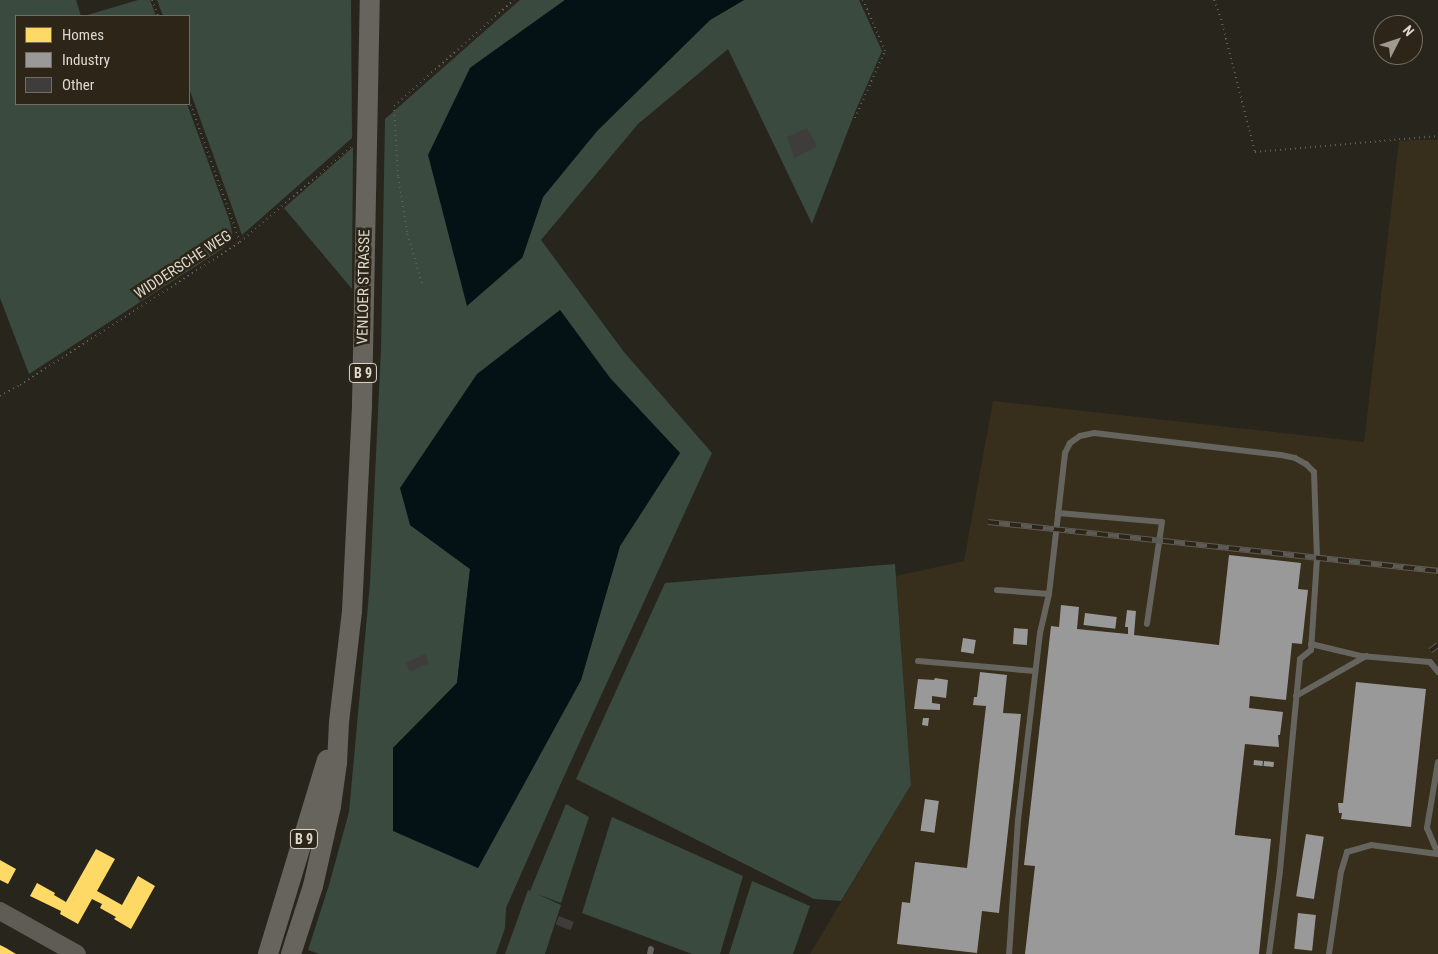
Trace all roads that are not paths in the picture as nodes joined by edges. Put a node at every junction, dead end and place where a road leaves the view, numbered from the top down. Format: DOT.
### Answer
graph roads {
  1 [pos="370,0"];
  2 [pos="1058,513"];
  3 [pos="997,590"];
  4 [pos="1049,594"];
  5 [pos="1147,624"];
  6 [pos="1311,644"];
  7 [pos="1366,656"];
  8 [pos="918,661"];
  9 [pos="1035,670"];
  10 [pos="1438,672"];
  11 [pos="1296,696"];
  12 [pos="339,722"];
  13 [pos="1438,762"];
  14 [pos="1438,854"];
  15 [pos="0,911"];
  16 [pos="77,954"];
  17 [pos="268,954"];
  18 [pos="291,954"];
  19 [pos="1009,954"];
  20 [pos="1269,954"];
  21 [pos="1329,954"];
  1 -- 12 [label="main road, VENLOER STRASSE / B 9"];
  2 -- 4 [label="lane"];
  2 -- 5 [label="lane"];
  2 -- 6 [label="lane"];
  3 -- 4 [label="lane"];
  4 -- 9 [label="lane"];
  6 -- 7 [label="lane"];
  6 -- 11 [label="lane"];
  7 -- 10 [label="lane"];
  7 -- 11 [label="lane"];
  8 -- 9 [label="lane"];
  9 -- 19 [label="lane"];
  11 -- 20 [label="lane"];
  12 -- 17 [label="main road, VENLOER STRASSE / B 9"];
  12 -- 18 [label="main road, VENLOER STRASSE / B 9"];
  13 -- 14 [label="lane"];
  14 -- 21 [label="lane"];
  15 -- 16 [label="street"];
}
